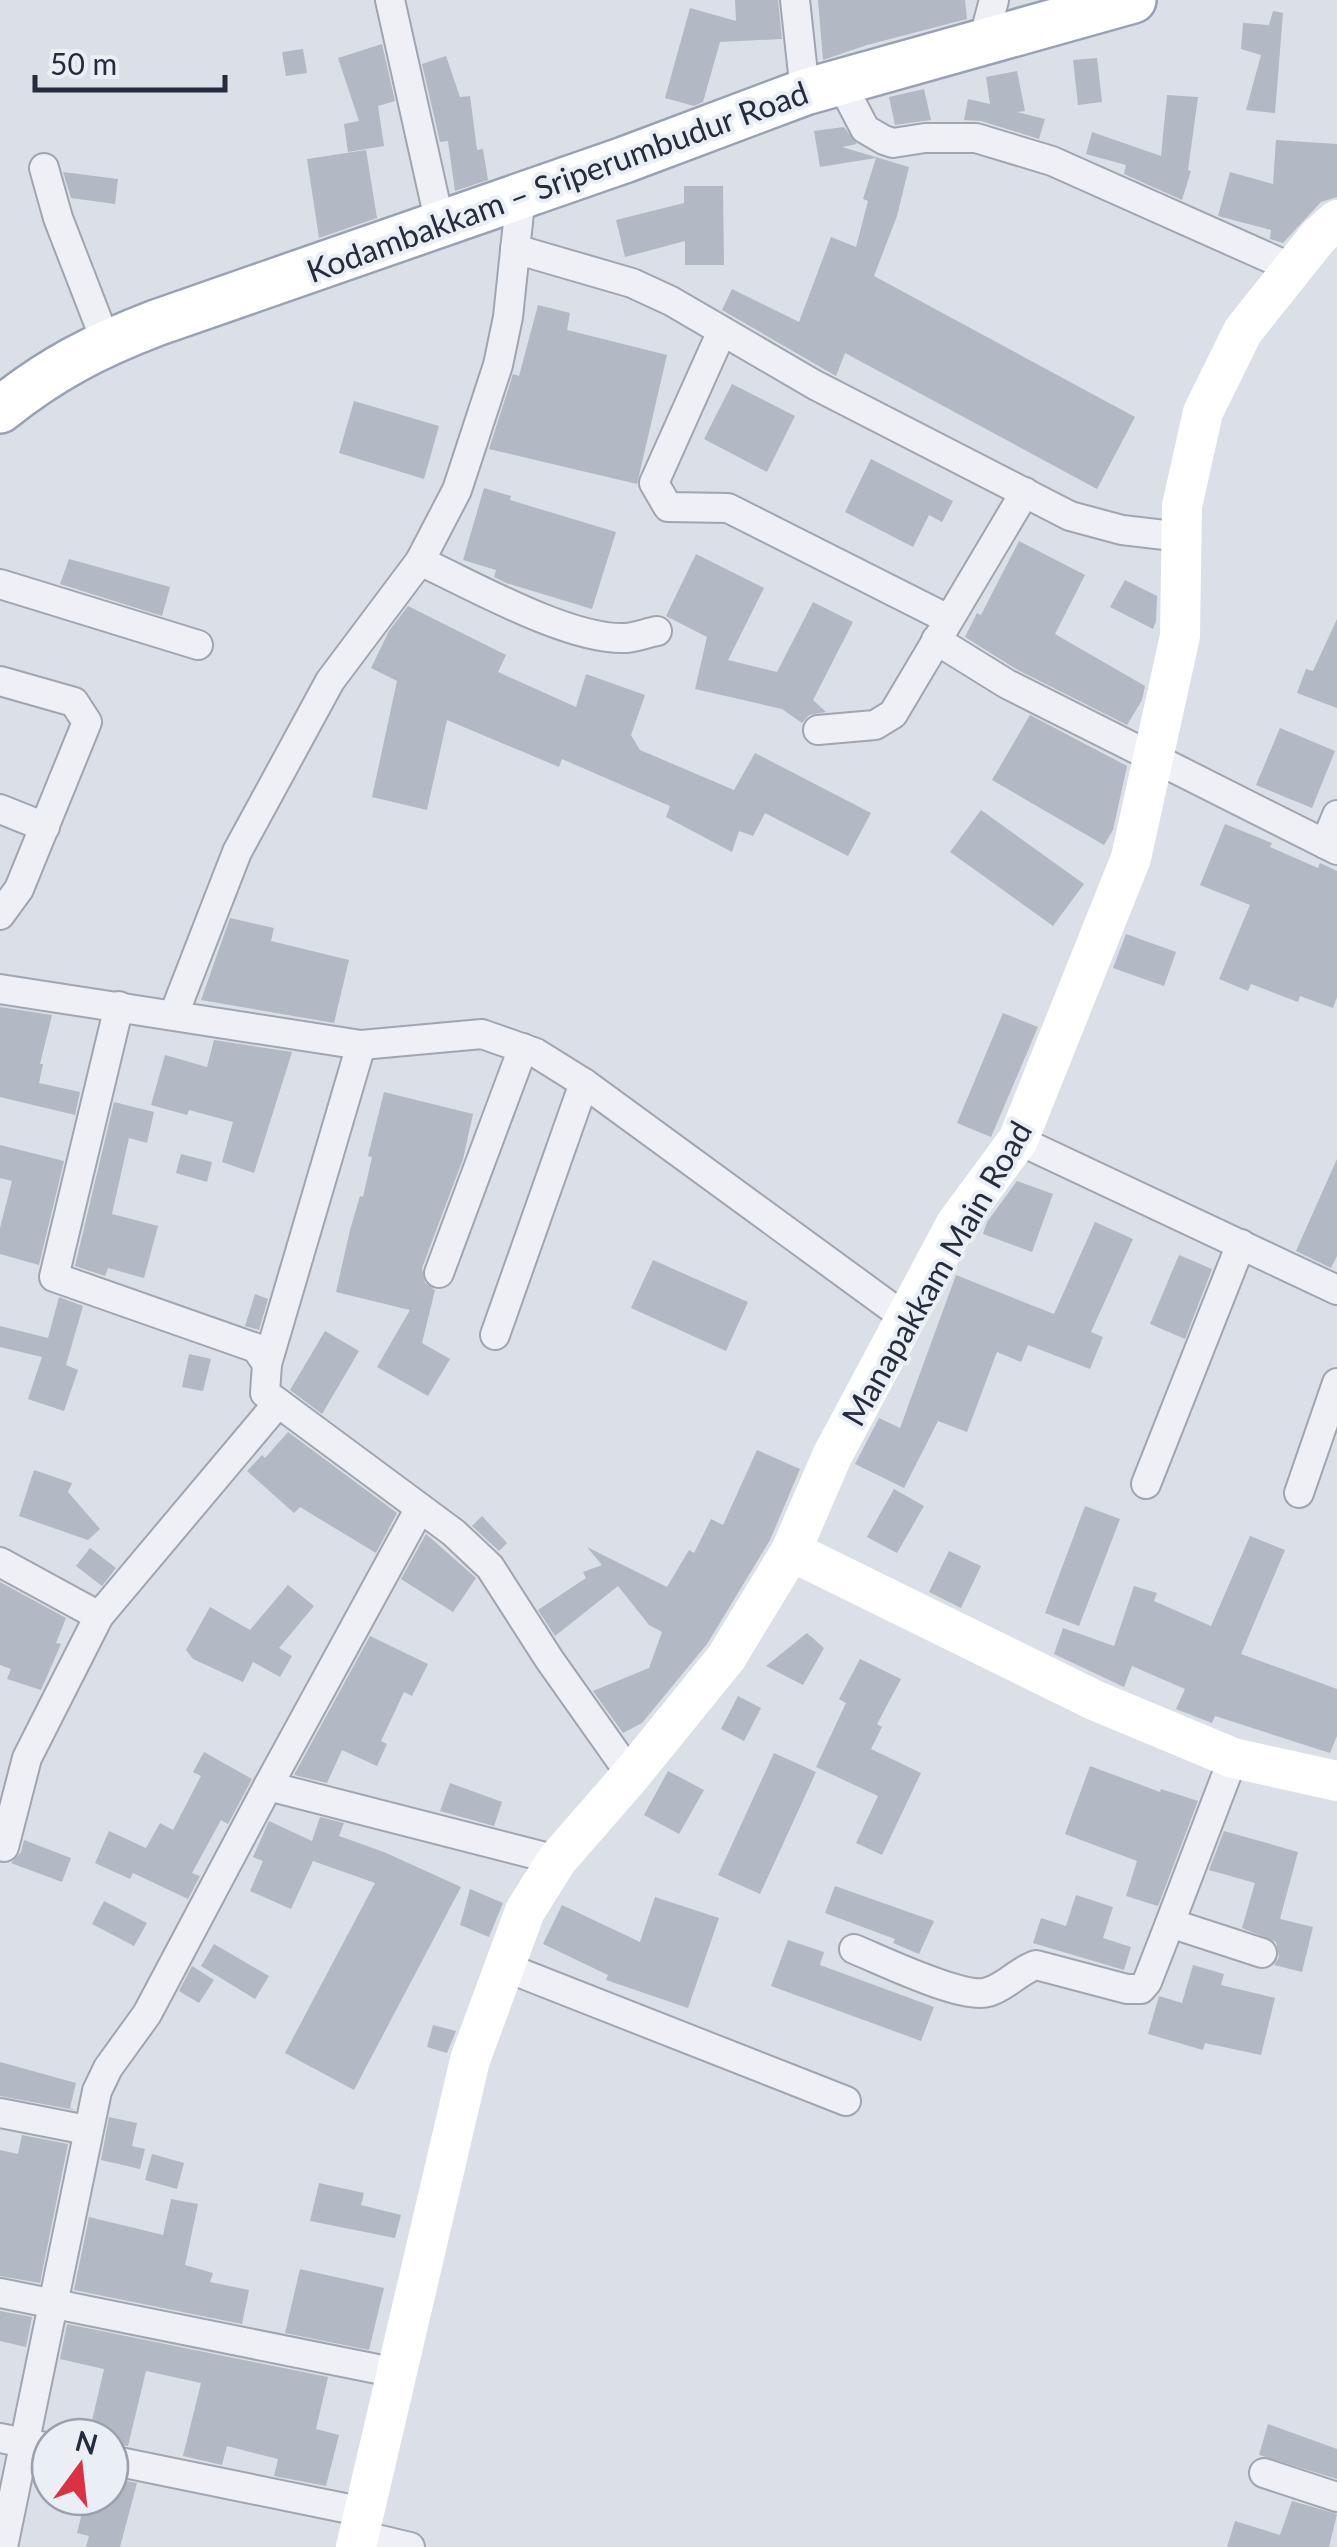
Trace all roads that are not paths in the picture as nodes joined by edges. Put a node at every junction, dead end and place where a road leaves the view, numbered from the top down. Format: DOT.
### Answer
graph roads {
  1 [pos="390,0"];
  2 [pos="795,0"];
  3 [pos="1133,0"];
  4 [pos="988,20"];
  5 [pos="823,86"];
  6 [pos="44,168"];
  7 [pos="521,194"];
  8 [pos="1337,220"];
  9 [pos="440,224"];
  10 [pos="515,249"];
  11 [pos="1292,268"];
  12 [pos="722,331"];
  13 [pos="106,342"];
  14 [pos="0,410"];
  15 [pos="1025,492"];
  16 [pos="1182,538"];
  17 [pos="420,561"];
  18 [pos="0,584"];
  19 [pos="942,629"];
  20 [pos="657,631"];
  21 [pos="198,645"];
  22 [pos="0,681"];
  23 [pos="818,730"];
  24 [pos="1156,756"];
  25 [pos="0,809"];
  26 [pos="1337,814"];
  27 [pos="45,827"];
  28 [pos="1331,847"];
  29 [pos="0,916"];
  30 [pos="0,989"];
  31 [pos="119,1006"];
  32 [pos="174,1014"];
  33 [pos="362,1044"];
  34 [pos="523,1048"];
  35 [pos="584,1083"];
  36 [pos="1018,1140"];
  37 [pos="1241,1244"];
  38 [pos="439,1273"];
  39 [pos="1337,1290"];
  40 [pos="908,1319"];
  41 [pos="495,1334"];
  42 [pos="267,1364"];
  43 [pos="1337,1383"];
  44 [pos="278,1402"];
  45 [pos="1146,1484"];
  46 [pos="1299,1493"];
  47 [pos="420,1508"];
  48 [pos="791,1551"];
  49 [pos="0,1562"];
  50 [pos="99,1616"];
  51 [pos="1233,1758"];
  52 [pos="631,1775"];
  53 [pos="1337,1781"];
  54 [pos="268,1786"];
  55 [pos="4,1847"];
  56 [pos="556,1860"];
  57 [pos="1170,1923"];
  58 [pos="854,1949"];
  59 [pos="1262,1953"];
  60 [pos="505,1967"];
  61 [pos="846,2101"];
  62 [pos="0,2114"];
  63 [pos="87,2130"];
  64 [pos="0,2293"];
  65 [pos="52,2303"];
  66 [pos="397,2373"];
  67 [pos="25,2443"];
  68 [pos="130,2466"];
  69 [pos="1264,2473"];
  70 [pos="1337,2497"];
  71 [pos="359,2531"];
  72 [pos="4,2547"];
  73 [pos="410,2547"];
  1 -- 9 [label="street"];
  2 -- 5 [label="street"];
  3 -- 4 [label="main road, Kodambakkam – Sriperumbudur Road"];
  4 -- 5 [label="main road, Kodambakkam – Sriperumbudur Road"];
  5 -- 7 [label="main road, Kodambakkam – Sriperumbudur Road"];
  5 -- 11 [label="street"];
  6 -- 13 [label="street"];
  7 -- 9 [label="main road, Kodambakkam – Sriperumbudur Road"];
  7 -- 10 [label="street"];
  8 -- 11 [label="main road, Manapakkam Main Road"];
  9 -- 13 [label="main road, Kodambakkam – Sriperumbudur Road"];
  10 -- 12 [label="street"];
  10 -- 17 [label="street"];
  11 -- 16 [label="main road, Manapakkam Main Road"];
  12 -- 15 [label="street"];
  12 -- 19 [label="street"];
  13 -- 14 [label="main road, Kodambakkam – Sriperumbudur Road"];
  15 -- 16 [label="street"];
  15 -- 19 [label="street"];
  16 -- 24 [label="main road, Manapakkam Main Road"];
  17 -- 20 [label="street"];
  17 -- 32 [label="street"];
  18 -- 21 [label="street"];
  19 -- 23 [label="street"];
  19 -- 24 [label="street"];
  22 -- 27 [label="street"];
  24 -- 28 [label="street"];
  24 -- 36 [label="main road, Manapakkam Main Road"];
  25 -- 27 [label="street"];
  26 -- 28 [label="street"];
  27 -- 29 [label="street"];
  30 -- 31 [label="street"];
  31 -- 32 [label="street"];
  31 -- 42 [label="street"];
  32 -- 33 [label="street"];
  33 -- 34 [label="street"];
  33 -- 42 [label="street"];
  34 -- 35 [label="street"];
  34 -- 38 [label="street"];
  35 -- 40 [label="street"];
  35 -- 41 [label="street"];
  36 -- 37 [label="street"];
  36 -- 40 [label="main road, Manapakkam Main Road"];
  37 -- 39 [label="street"];
  37 -- 45 [label="street"];
  40 -- 48 [label="main road, Manapakkam Main Road"];
  42 -- 44 [label="street"];
  43 -- 46 [label="street"];
  44 -- 47 [label="street"];
  44 -- 50 [label="street"];
  47 -- 52 [label="street"];
  47 -- 54 [label="street"];
  48 -- 51 [label="main road"];
  48 -- 52 [label="main road, Manapakkam Main Road"];
  49 -- 50 [label="street"];
  50 -- 55 [label="street"];
  51 -- 53 [label="main road"];
  51 -- 57 [label="street"];
  52 -- 56 [label="main road, Manapakkam Main Road"];
  54 -- 56 [label="street"];
  54 -- 63 [label="street"];
  56 -- 60 [label="main road, Manapakkam Main Road"];
  57 -- 58 [label="street"];
  57 -- 59 [label="street"];
  60 -- 61 [label="street"];
  60 -- 66 [label="main road, Manapakkam Main Road"];
  62 -- 63 [label="street"];
  63 -- 65 [label="street"];
  64 -- 65 [label="street"];
  65 -- 66 [label="street"];
  65 -- 67 [label="street"];
  66 -- 71 [label="main road, Manapakkam Main Road"];
  67 -- 72 [label="street"];
  68 -- 71 [label="street"];
  69 -- 70 [label="street"];
  71 -- 73 [label="street"];
}
